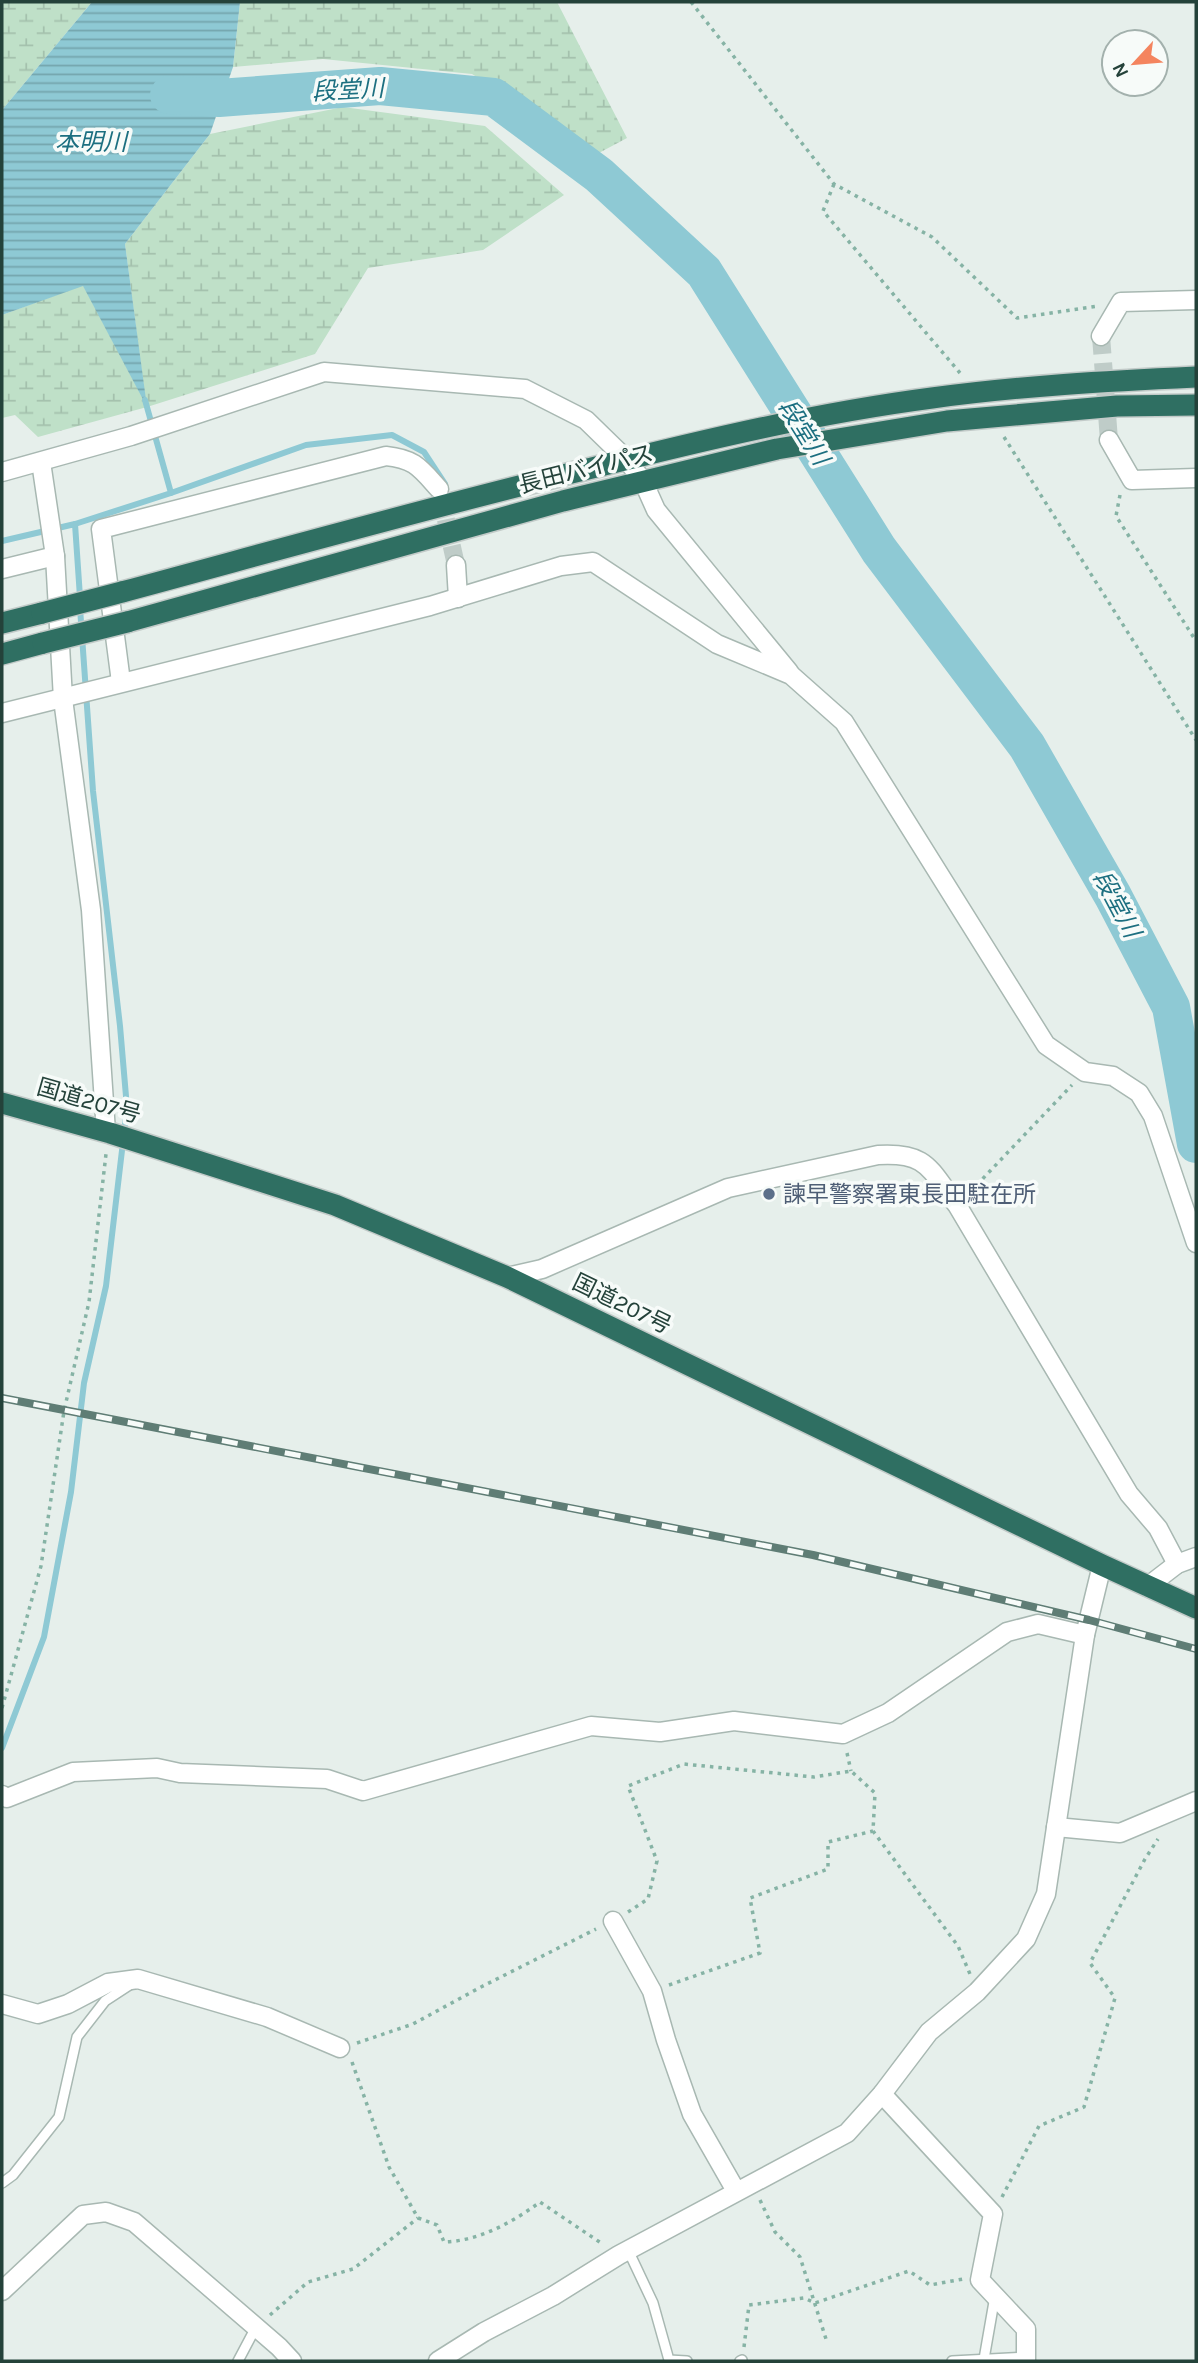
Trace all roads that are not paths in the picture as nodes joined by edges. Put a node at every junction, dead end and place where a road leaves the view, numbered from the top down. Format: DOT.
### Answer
graph roads {
  1 [pos="1196,300"];
  2 [pos="1101,336"];
  3 [pos="1196,377"];
  4 [pos="1196,405"];
  5 [pos="1108,440"];
  6 [pos="625,459"];
  7 [pos="41,463"];
  8 [pos="2,472"];
  9 [pos="1196,478"];
  10 [pos="643,481"];
  11 [pos="439,489"];
  12 [pos="54,550"];
  13 [pos="456,565"];
  14 [pos="2,569"];
  15 [pos="458,598"];
  16 [pos="2,623"];
  17 [pos="2,654"];
  18 [pos="791,675"];
  19 [pos="121,682"];
  20 [pos="68,698"];
  21 [pos="2,713"];
  22 [pos="2,1103"];
  23 [pos="108,1132"];
  24 [pos="1196,1243"];
  25 [pos="507,1277"];
  26 [pos="1196,1557"];
  27 [pos="1177,1564"];
  28 [pos="1102,1565"];
  29 [pos="1147,1587"];
  30 [pos="1196,1608"];
  31 [pos="1085,1635"];
  32 [pos="2,1795"];
  33 [pos="1196,1801"];
  34 [pos="1056,1826"];
  35 [pos="613,1921"];
  36 [pos="138,1979"];
  37 [pos="2,2004"];
  38 [pos="341,2048"];
  39 [pos="882,2094"];
  40 [pos="2,2183"];
  41 [pos="744,2187"];
  42 [pos="623,2252"];
  43 [pos="2,2291"];
  44 [pos="995,2295"];
  45 [pos="256,2327"];
  46 [pos="1026,2359"];
  47 [pos="984,2360"];
  48 [pos="238,2361"];
  49 [pos="292,2361"];
  50 [pos="438,2361"];
  51 [pos="688,2361"];
  52 [pos="952,2361"];
  1 -- 2 [label="street"];
  3 -- 6 [label="highway, 長田バイパス"];
  4 -- 10 [label="highway, 長田バイパス"];
  5 -- 9 [label="street"];
  6 -- 7 [label="street"];
  6 -- 10 [label="street"];
  6 -- 16 [label="highway, 長田バイパス, bridge"];
  7 -- 8 [label="street"];
  7 -- 12 [label="street"];
  10 -- 17 [label="highway, 長田バイパス, bridge"];
  10 -- 18 [label="street"];
  11 -- 19 [label="street"];
  12 -- 14 [label="street"];
  12 -- 20 [label="street"];
  13 -- 15 [label="street"];
  15 -- 18 [label="street"];
  15 -- 19 [label="street"];
  18 -- 24 [label="street"];
  19 -- 20 [label="street"];
  20 -- 21 [label="street"];
  20 -- 23 [label="street"];
  22 -- 23 [label="highway, 国道207号"];
  23 -- 25 [label="highway, 国道207号"];
  25 -- 27 [label="street"];
  25 -- 28 [label="highway, 国道207号"];
  26 -- 27 [label="street"];
  27 -- 29 [label="street"];
  28 -- 29 [label="highway, 国道207号"];
  28 -- 31 [label="street"];
  29 -- 30 [label="highway, 国道207号"];
  31 -- 32 [label="street"];
  31 -- 34 [label="street"];
  33 -- 34 [label="street"];
  34 -- 39 [label="street"];
  35 -- 41 [label="street"];
  36 -- 37 [label="street"];
  36 -- 38 [label="street"];
  36 -- 40 [label="lane"];
  39 -- 41 [label="street"];
  39 -- 44 [label="street"];
  41 -- 42 [label="street"];
  42 -- 50 [label="street"];
  42 -- 51 [label="lane"];
  43 -- 45 [label="street"];
  44 -- 46 [label="street"];
  44 -- 47 [label="lane"];
  45 -- 48 [label="lane"];
  45 -- 49 [label="street"];
  46 -- 47 [label="lane"];
  47 -- 52 [label="lane"];
}
